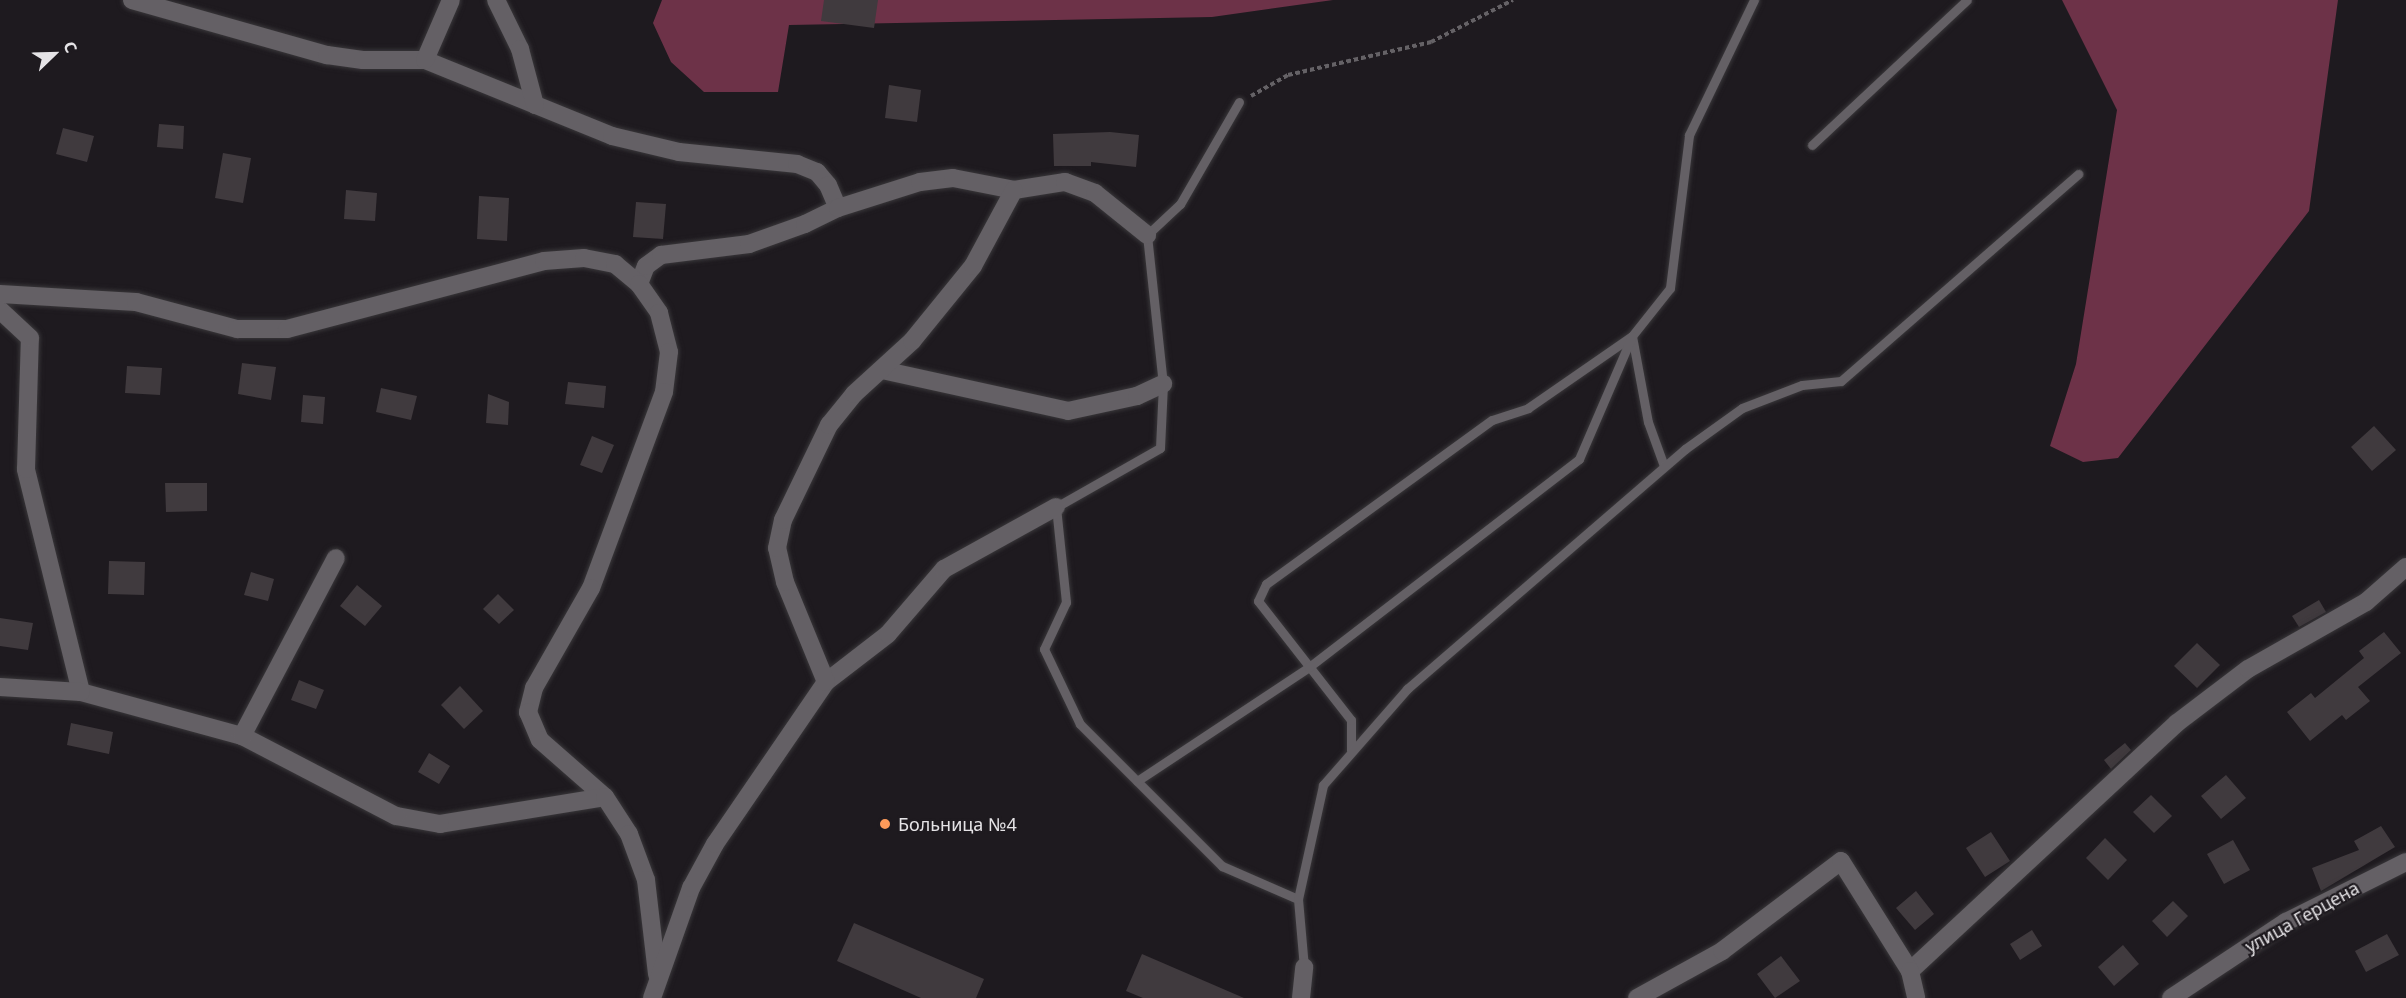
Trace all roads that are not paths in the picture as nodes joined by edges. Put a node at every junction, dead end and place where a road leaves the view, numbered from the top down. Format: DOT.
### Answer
graph roads {
  1 [pos="132,0"];
  2 [pos="451,0"];
  3 [pos="496,0"];
  4 [pos="1754,0"];
  5 [pos="1967,0"];
  6 [pos="425,60"];
  7 [pos="1239,102"];
  8 [pos="535,105"];
  9 [pos="1812,145"];
  10 [pos="2078,174"];
  11 [pos="1014,190"];
  12 [pos="838,208"];
  13 [pos="1147,236"];
  14 [pos="639,284"];
  15 [pos="0,294"];
  16 [pos="0,310"];
  17 [pos="1632,336"];
  18 [pos="882,370"];
  19 [pos="1163,384"];
  20 [pos="1664,466"];
  21 [pos="1056,507"];
  22 [pos="336,558"];
  23 [pos="2406,567"];
  24 [pos="1309,667"];
  25 [pos="826,682"];
  26 [pos="0,687"];
  27 [pos="81,692"];
  28 [pos="242,736"];
  29 [pos="1352,750"];
  30 [pos="1137,781"];
  31 [pos="605,797"];
  32 [pos="2406,862"];
  33 [pos="1298,899"];
  34 [pos="1304,967"];
  35 [pos="1910,971"];
  36 [pos="655,990"];
  37 [pos="1301,998"];
  38 [pos="1637,998"];
  39 [pos="1916,998"];
  40 [pos="2171,998"];
  1 -- 6 [label="street"];
  2 -- 6 [label="street"];
  3 -- 8 [label="street"];
  4 -- 17 [label="lane"];
  5 -- 9 [label="lane"];
  6 -- 8 [label="street"];
  7 -- 13 [label="lane"];
  8 -- 12 [label="street"];
  10 -- 20 [label="lane"];
  11 -- 12 [label="street"];
  11 -- 13 [label="street"];
  11 -- 18 [label="street"];
  12 -- 14 [label="street"];
  13 -- 19 [label="lane"];
  14 -- 15 [label="street"];
  14 -- 31 [label="street"];
  16 -- 27 [label="street"];
  17 -- 20 [label="lane"];
  17 -- 24 [label="lane"];
  17 -- 24 [label="lane"];
  18 -- 19 [label="street"];
  18 -- 25 [label="street"];
  19 -- 21 [label="lane"];
  20 -- 29 [label="lane"];
  21 -- 25 [label="street"];
  21 -- 30 [label="lane"];
  22 -- 28 [label="street"];
  23 -- 35 [label="street"];
  24 -- 29 [label="lane"];
  24 -- 30 [label="lane"];
  25 -- 36 [label="street"];
  26 -- 27 [label="street"];
  27 -- 28 [label="street"];
  28 -- 31 [label="street"];
  29 -- 33 [label="lane"];
  30 -- 33 [label="lane"];
  31 -- 36 [label="street"];
  32 -- 40 [label="street, улица Герцена"];
  33 -- 34 [label="lane"];
  34 -- 37 [label="street"];
  35 -- 38 [label="street"];
  35 -- 39 [label="street"];
}
